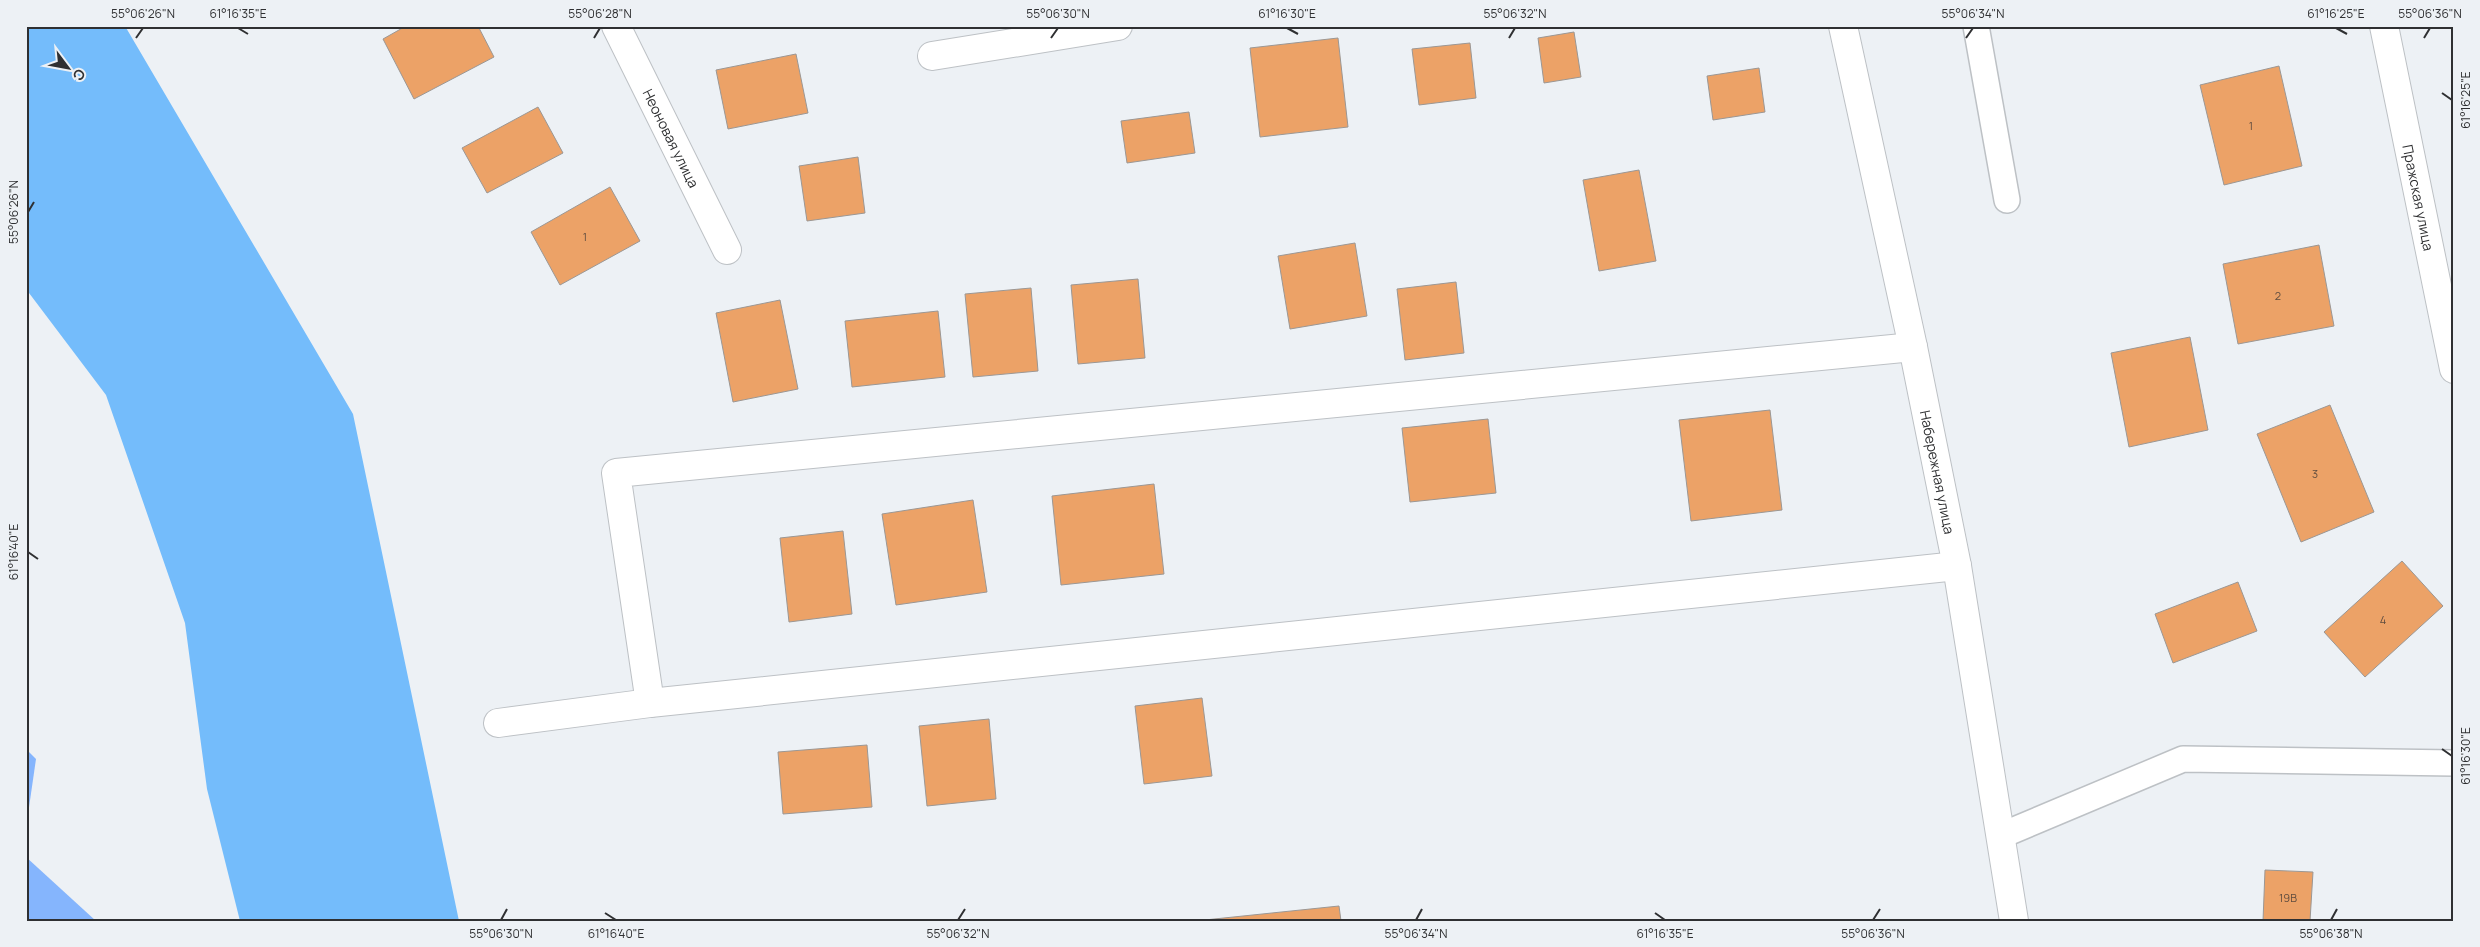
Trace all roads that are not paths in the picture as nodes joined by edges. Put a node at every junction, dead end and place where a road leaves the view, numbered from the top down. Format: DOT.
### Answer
graph roads {
  1 [pos="616,26"];
  2 [pos="1118,26"];
  3 [pos="1843,26"];
  4 [pos="1976,26"];
  5 [pos="2384,26"];
  6 [pos="932,56"];
  7 [pos="2007,200"];
  8 [pos="727,250"];
  9 [pos="1913,347"];
  10 [pos="2454,369"];
  11 [pos="1957,566"];
  12 [pos="650,703"];
  13 [pos="498,724"];
  14 [pos="2454,763"];
  15 [pos="2000,836"];
  16 [pos="2014,921"];
  1 -- 8 [label="street, Неоновая улица"];
  2 -- 6 [label="street"];
  3 -- 9 [label="street, Набережная улица"];
  4 -- 7 [label="lane"];
  5 -- 10 [label="street, Пражская улица"];
  9 -- 11 [label="street, Набережная улица"];
  9 -- 12 [label="street"];
  11 -- 12 [label="street"];
  11 -- 15 [label="street, Набережная улица"];
  12 -- 13 [label="street"];
  14 -- 15 [label="lane"];
  15 -- 16 [label="street, Набережная улица"];
}
